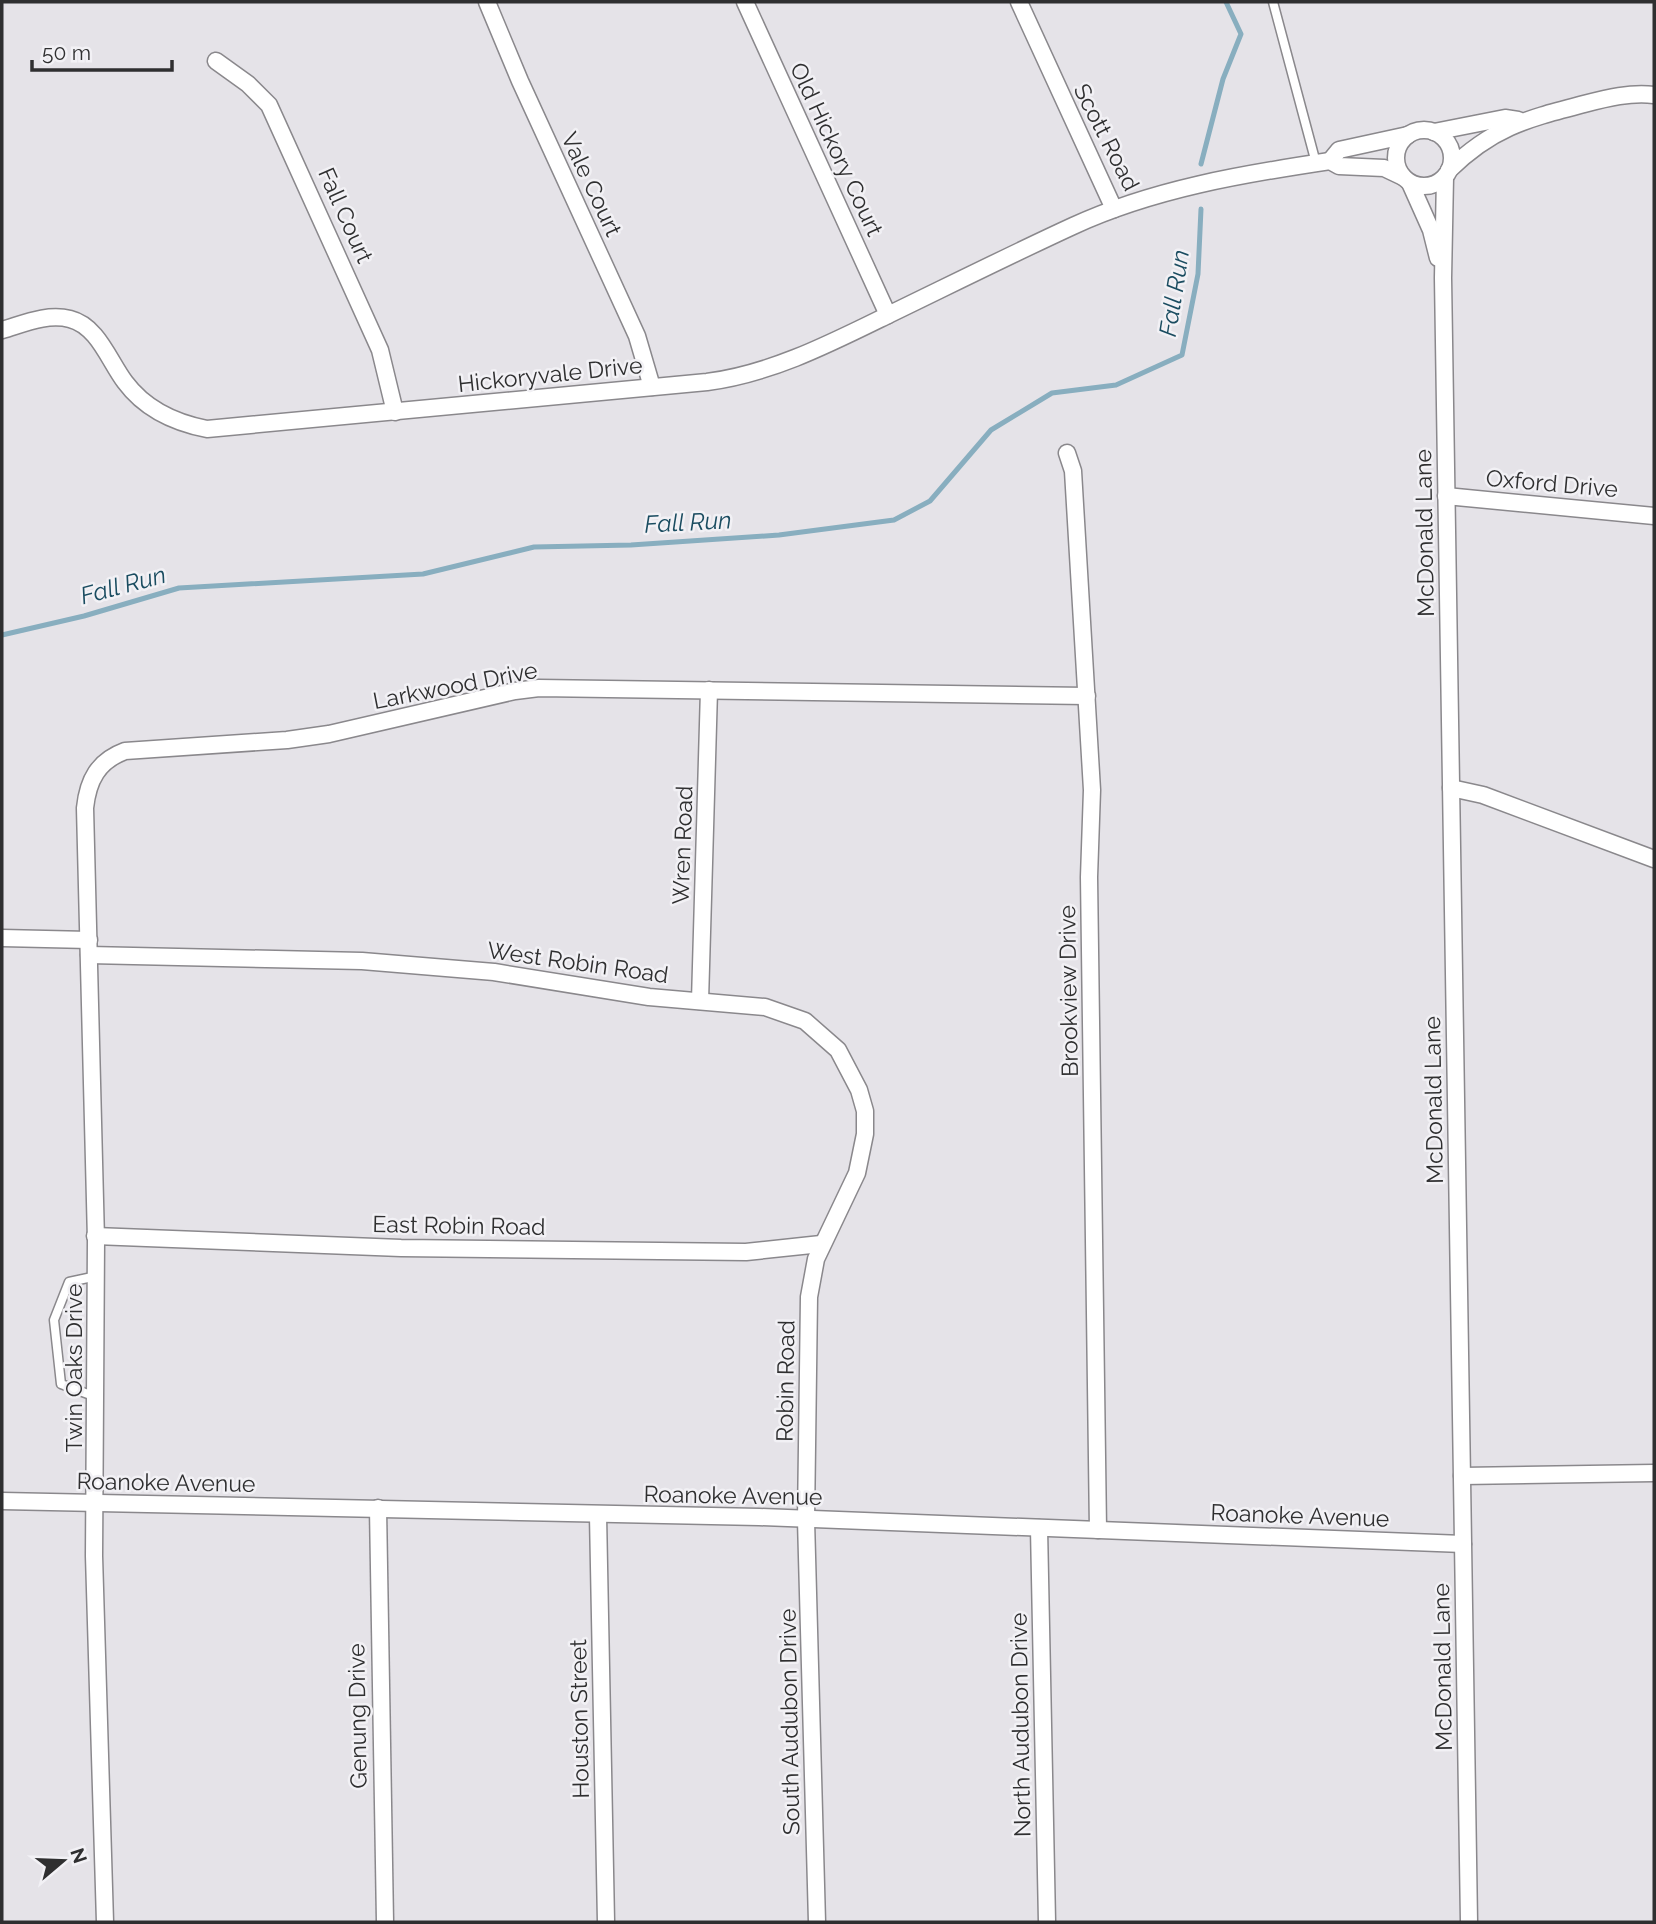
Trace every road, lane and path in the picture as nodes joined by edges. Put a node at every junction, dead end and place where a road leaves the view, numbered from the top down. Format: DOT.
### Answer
graph roads {
  1 [pos="487,2"];
  2 [pos="745,2"];
  3 [pos="1019,2"];
  4 [pos="1273,2"];
  5 [pos="216,61"];
  6 [pos="1654,94"];
  7 [pos="1520,120"];
  8 [pos="1434,132"];
  9 [pos="1408,135"];
  10 [pos="1323,162"];
  11 [pos="1447,173"];
  12 [pos="1407,180"];
  13 [pos="1114,209"];
  14 [pos="1443,278"];
  15 [pos="888,315"];
  16 [pos="2,330"];
  17 [pos="652,387"];
  18 [pos="395,412"];
  19 [pos="1067,453"];
  20 [pos="1446,496"];
  21 [pos="1654,516"];
  22 [pos="709,691"];
  23 [pos="1087,696"];
  24 [pos="1451,788"];
  25 [pos="1654,859"];
  26 [pos="2,938"];
  27 [pos="89,948"];
  28 [pos="700,1001"];
  29 [pos="95,1237"];
  30 [pos="821,1244"];
  31 [pos="97,1276"];
  32 [pos="96,1396"];
  33 [pos="1654,1473"];
  34 [pos="1462,1476"];
  35 [pos="2,1501"];
  36 [pos="94,1503"];
  37 [pos="378,1508"];
  38 [pos="598,1515"];
  39 [pos="806,1520"];
  40 [pos="1039,1528"];
  41 [pos="1098,1530"];
  42 [pos="1463,1544"];
  43 [pos="104,1922"];
  44 [pos="384,1922"];
  45 [pos="606,1922"];
  46 [pos="817,1922"];
  47 [pos="1047,1922"];
  48 [pos="1469,1922"];
  1 -- 17 [label="street, Vale Court"];
  2 -- 15 [label="street, Old Hickory Court"];
  3 -- 13 [label="street, Scott Road"];
  4 -- 10 [label="lane"];
  5 -- 18 [label="street, Fall Court"];
  6 -- 7 [label="street"];
  7 -- 8 [label="street"];
  7 -- 11 [label="street"];
  8 -- 9 [label="street"];
  8 -- 11 [label="street"];
  9 -- 10 [label="street, Scott Road"];
  9 -- 12 [label="street"];
  10 -- 12 [label="street, Scott Road"];
  10 -- 13 [label="street, Scott Road"];
  11 -- 12 [label="street"];
  11 -- 14 [label="street, McDonald Lane"];
  12 -- 14 [label="street, McDonald Lane"];
  13 -- 15 [label="street, Hickoryvale Drive"];
  14 -- 20 [label="street, McDonald Lane"];
  15 -- 17 [label="street, Hickoryvale Drive"];
  16 -- 18 [label="street, Hickoryvale Drive"];
  17 -- 18 [label="street, Hickoryvale Drive"];
  19 -- 23 [label="street, Brookview Drive"];
  20 -- 21 [label="street, Oxford Drive"];
  20 -- 24 [label="street, McDonald Lane"];
  22 -- 23 [label="street, Larkwood Drive"];
  22 -- 27 [label="street, Larkwood Drive"];
  22 -- 28 [label="street, Wren Road"];
  23 -- 41 [label="street, Brookview Drive"];
  24 -- 25 [label="street"];
  24 -- 34 [label="street, McDonald Lane"];
  26 -- 27 [label="street, West Robin Road"];
  27 -- 28 [label="street, West Robin Road"];
  27 -- 29 [label="street, Twin Oaks Drive"];
  28 -- 30 [label="street, West Robin Road"];
  29 -- 30 [label="street, East Robin Road"];
  29 -- 31 [label="street, Twin Oaks Drive"];
  30 -- 39 [label="street, Robin Road"];
  31 -- 32 [label="street, Twin Oaks Drive"];
  31 -- 32 [label="lane"];
  32 -- 36 [label="street, Twin Oaks Drive"];
  33 -- 34 [label="street"];
  34 -- 42 [label="street, McDonald Lane"];
  35 -- 36 [label="street, Roanoke Avenue"];
  36 -- 37 [label="street, Roanoke Avenue"];
  36 -- 43 [label="street, Twin Oaks Drive"];
  37 -- 38 [label="street, Roanoke Avenue"];
  37 -- 44 [label="street, Genung Drive"];
  38 -- 39 [label="street, Roanoke Avenue"];
  38 -- 45 [label="street, Houston Street"];
  39 -- 40 [label="street, Roanoke Avenue"];
  39 -- 46 [label="street, South Audubon Drive"];
  40 -- 41 [label="street, Roanoke Avenue"];
  40 -- 47 [label="street, North Audubon Drive"];
  41 -- 42 [label="street, Roanoke Avenue"];
  42 -- 48 [label="street, McDonald Lane"];
}
